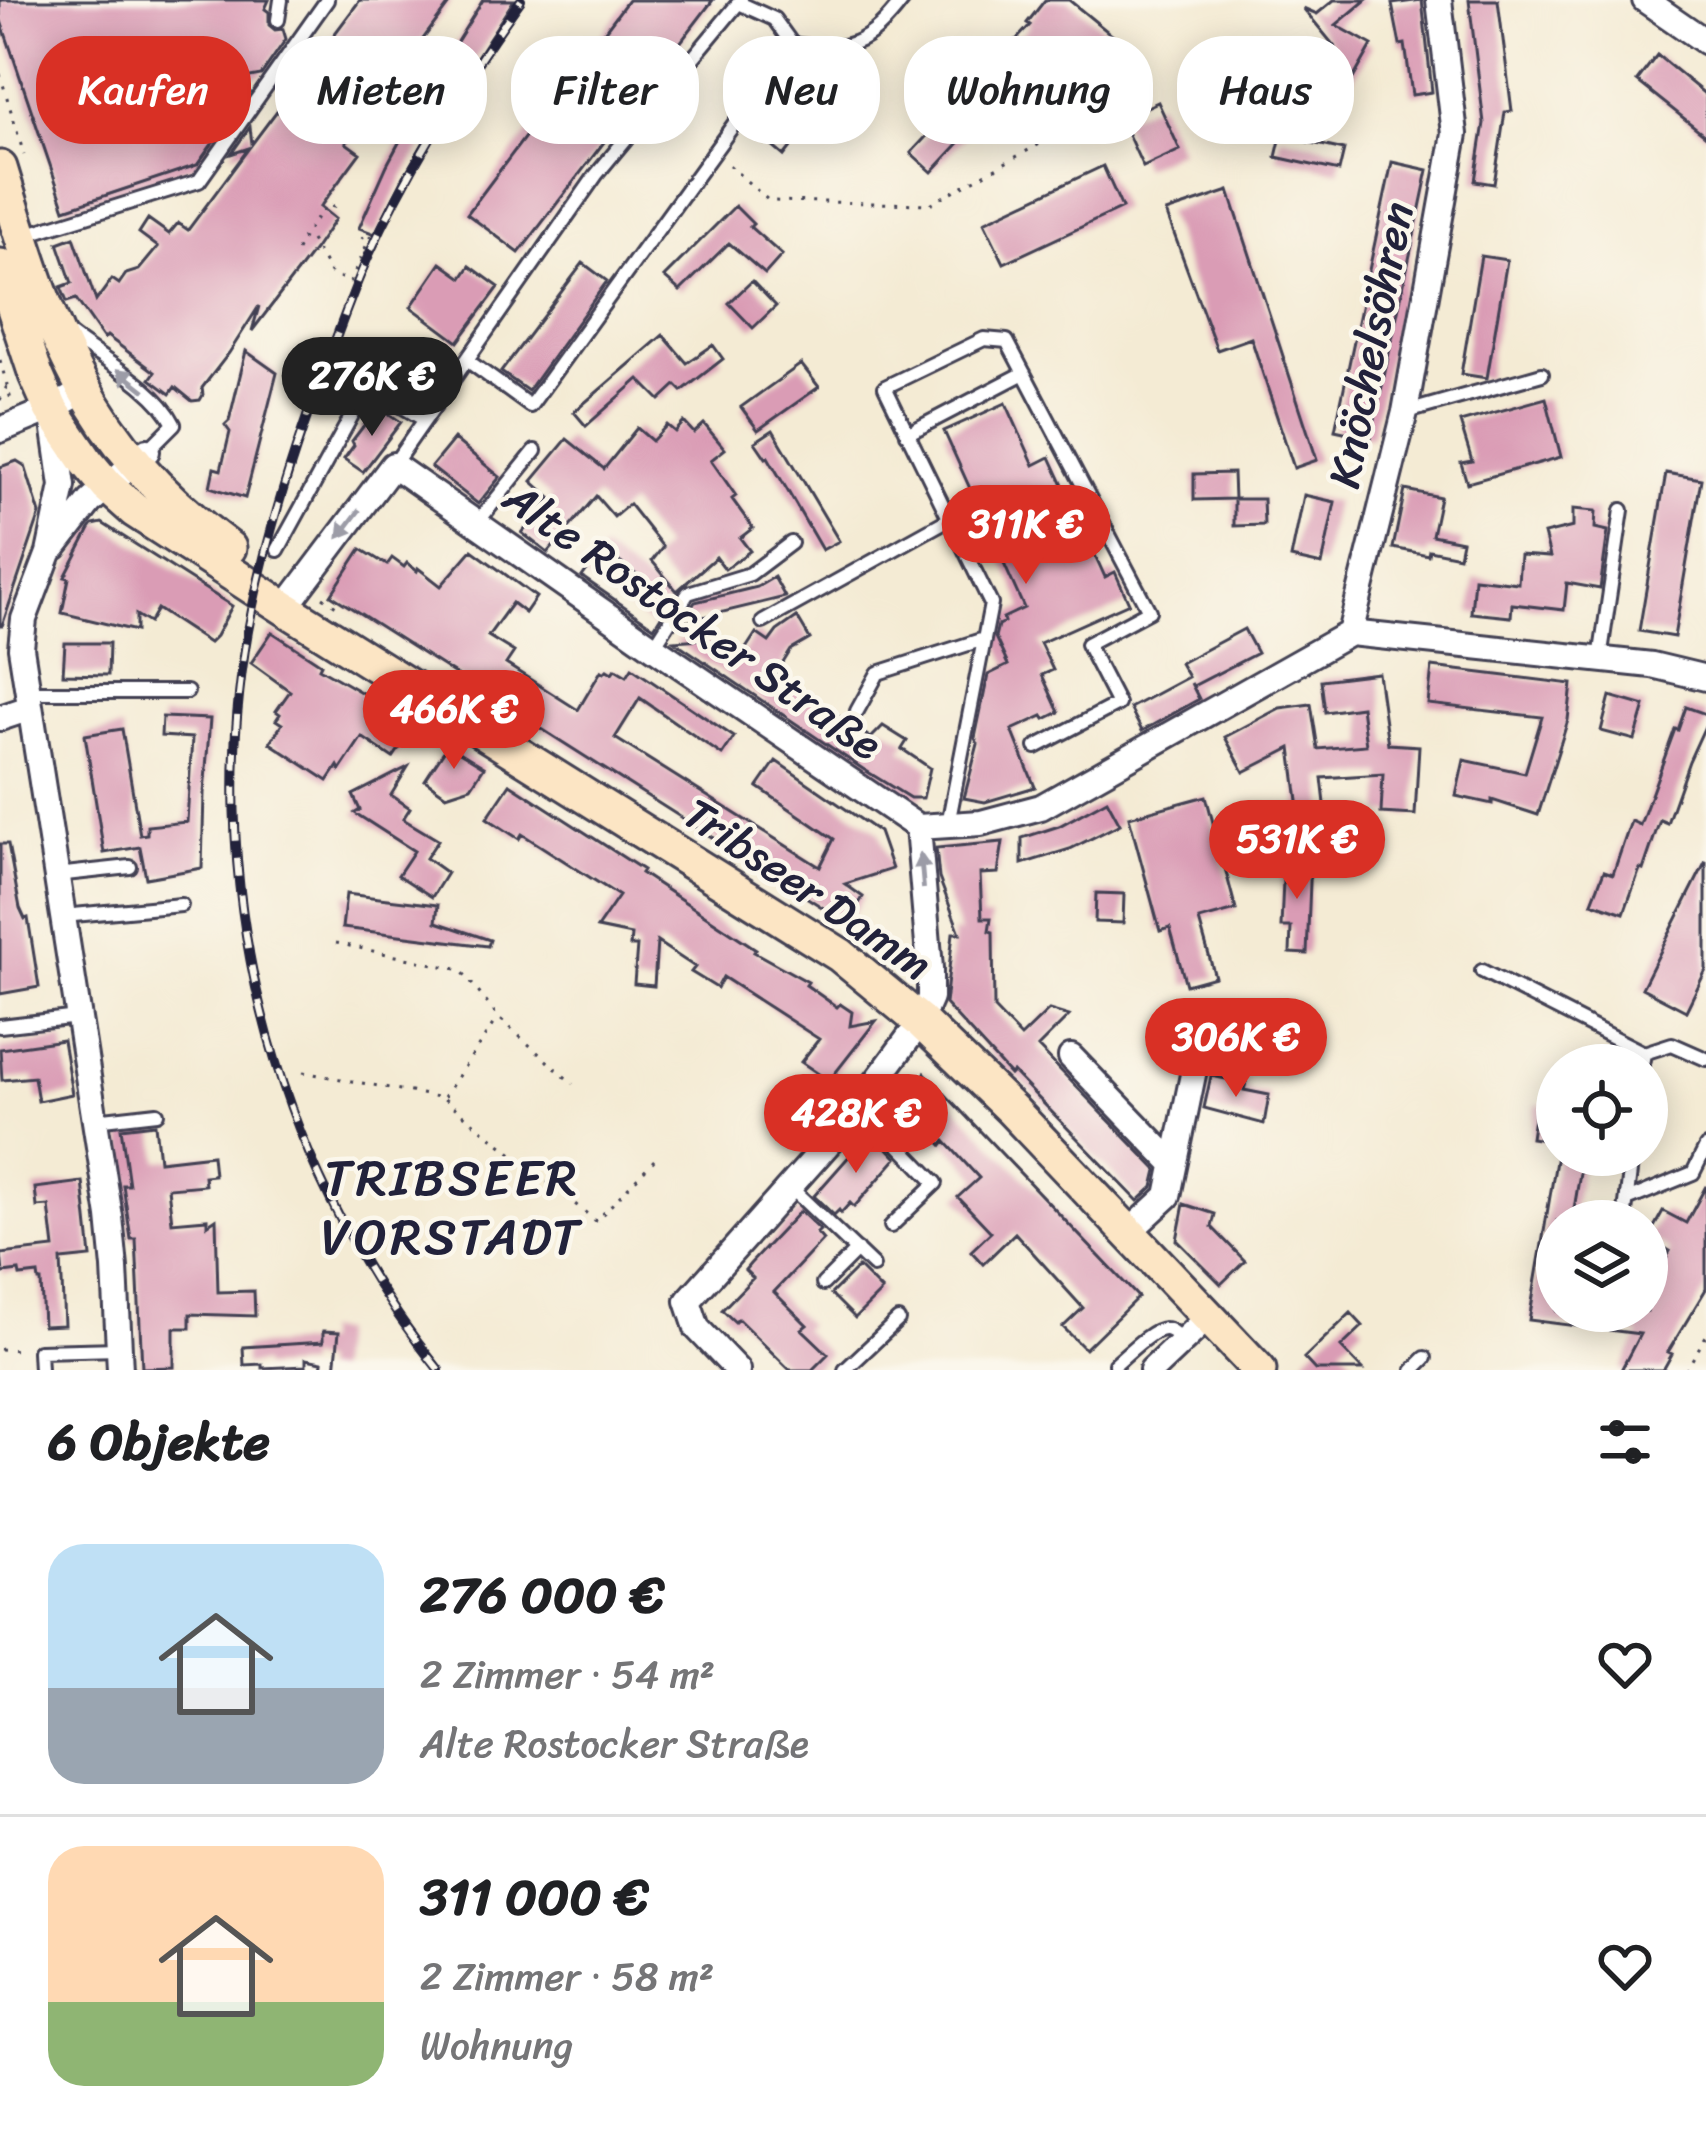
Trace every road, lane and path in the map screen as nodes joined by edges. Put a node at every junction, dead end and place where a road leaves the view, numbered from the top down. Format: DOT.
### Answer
graph roads {
  1 [pos="281,0"];
  2 [pos="327,0"];
  3 [pos="903,0"];
  4 [pos="1439,0"];
  5 [pos="1646,0"];
  6 [pos="740,2"];
  7 [pos="278,20"];
  8 [pos="1704,35"];
  9 [pos="786,36"];
  10 [pos="867,36"];
  11 [pos="723,140"];
  12 [pos="1040,144"];
  13 [pos="714,152"];
  14 [pos="1,172"];
  15 [pos="336,201"];
  16 [pos="21,236"];
  17 [pos="362,239"];
  18 [pos="310,240"];
  19 [pos="297,251"];
  20 [pos="0,266"];
  21 [pos="50,321"];
  22 [pos="0,360"];
  23 [pos="468,361"];
  24 [pos="1024,373"];
  25 [pos="1542,374"];
  26 [pos="83,391"];
  27 [pos="0,400"];
  28 [pos="51,409"];
  29 [pos="1406,412"];
  30 [pos="425,420"];
  31 [pos="0,430"];
  32 [pos="908,434"];
  33 [pos="535,451"];
  34 [pos="141,456"];
  35 [pos="393,465"];
  36 [pos="107,486"];
  37 [pos="1622,510"];
  38 [pos="949,518"];
  39 [pos="477,523"];
  40 [pos="791,543"];
  41 [pos="278,550"];
  42 [pos="50,553"];
  43 [pos="295,596"];
  44 [pos="763,622"];
  45 [pos="1349,633"];
  46 [pos="984,639"];
  47 [pos="653,647"];
  48 [pos="1600,660"];
  49 [pos="392,674"];
  50 [pos="1706,678"];
  51 [pos="187,692"];
  52 [pos="857,711"];
  53 [pos="35,713"];
  54 [pos="0,718"];
  55 [pos="1036,747"];
  56 [pos="948,824"];
  57 [pos="918,827"];
  58 [pos="130,867"];
  59 [pos="56,875"];
  60 [pos="181,904"];
  61 [pos="63,916"];
  62 [pos="336,944"];
  63 [pos="1481,971"];
  64 [pos="79,1017"];
  65 [pos="498,1017"];
  66 [pos="920,1018"];
  67 [pos="0,1026"];
  68 [pos="1615,1044"];
  69 [pos="1668,1046"];
  70 [pos="1071,1057"];
  71 [pos="1706,1059"];
  72 [pos="1196,1060"];
  73 [pos="303,1072"];
  74 [pos="573,1084"];
  75 [pos="443,1098"];
  76 [pos="860,1105"];
  77 [pos="157,1113"];
  78 [pos="95,1120"];
  79 [pos="1706,1147"];
  80 [pos="658,1156"];
  81 [pos="1174,1164"];
  82 [pos="1630,1176"];
  83 [pos="789,1186"];
  84 [pos="1627,1200"];
  85 [pos="891,1226"];
  86 [pos="1129,1232"];
  87 [pos="857,1250"];
  88 [pos="873,1265"];
  89 [pos="823,1284"];
  90 [pos="1208,1317"];
  91 [pos="898,1320"];
  92 [pos="1706,1336"];
  93 [pos="1183,1341"];
  94 [pos="0,1348"];
  95 [pos="39,1351"];
  96 [pos="1425,1358"];
  97 [pos="119,1360"];
  98 [pos="1115,1364"];
  99 [pos="40,1370"];
  100 [pos="737,1370"];
  101 [pos="845,1370"];
  102 [pos="1152,1370"];
  103 [pos="1259,1370"];
  104 [pos="1413,1370"];
  105 [pos="1686,1370"];
  1 -- 7 [label="lane"];
  2 -- 16 [label="lane"];
  3 -- 10 [label="lane"];
  4 -- 29 [label="street, Knöchelsöhren"];
  5 -- 8 [label="street"];
  6 -- 9 [label="lane"];
  6 -- 23 [label="lane"];
  11 -- 13 [label="lane"];
  12 -- 13 [label="path"];
  13 -- 23 [label="lane"];
  14 -- 16 [label="main road, Tribseer Damm"];
  15 -- 19 [label="path"];
  16 -- 21 [label="main road, Tribseer Damm"];
  17 -- 18 [label="path"];
  20 -- 28 [label="main road, Tribseer Damm"];
  21 -- 26 [label="main road, Tribseer Damm"];
  34 -- 21 [label="lane, one-way"];
  22 -- 27 [label="path"];
  23 -- 30 [label="lane"];
  24 -- 32 [label="lane"];
  24 -- 32 [label="lane"];
  24 -- 55 [label="lane"];
  25 -- 29 [label="lane"];
  26 -- 28 [label="street"];
  26 -- 34 [label="main road, Tribseer Damm"];
  28 -- 31 [label="street"];
  28 -- 36 [label="main road, Tribseer Damm"];
  28 -- 42 [label="street"];
  29 -- 45 [label="street, Knöchelsöhren"];
  30 -- 35 [label="lane"];
  30 -- 41 [label="lane"];
  32 -- 38 [label="lane"];
  33 -- 39 [label="lane"];
  34 -- 36 [label="street"];
  34 -- 43 [label="main road, Tribseer Damm"];
  35 -- 39 [label="street, Alte Rostocker Straße"];
  35 -- 43 [label="street, one-way"];
  36 -- 42 [label="street"];
  36 -- 49 [label="main road, Tribseer Damm"];
  37 -- 48 [label="lane"];
  38 -- 44 [label="lane"];
  38 -- 46 [label="lane"];
  39 -- 47 [label="street, Alte Rostocker Straße"];
  40 -- 47 [label="lane"];
  42 -- 53 [label="street"];
  43 -- 49 [label="main road, Tribseer Damm"];
  45 -- 48 [label="street"];
  45 -- 56 [label="street"];
  46 -- 52 [label="lane"];
  46 -- 56 [label="lane"];
  47 -- 57 [label="street, Alte Rostocker Straße"];
  48 -- 50 [label="street"];
  49 -- 66 [label="main road, Tribseer Damm"];
  51 -- 53 [label="lane"];
  53 -- 54 [label="street"];
  53 -- 59 [label="street"];
  56 -- 57 [label="street"];
  66 -- 57 [label="street, one-way"];
  58 -- 59 [label="lane"];
  59 -- 61 [label="street"];
  60 -- 61 [label="lane"];
  61 -- 64 [label="street"];
  62 -- 65 [label="path"];
  63 -- 68 [label="lane"];
  64 -- 67 [label="lane"];
  64 -- 78 [label="street"];
  65 -- 74 [label="path"];
  65 -- 75 [label="path"];
  66 -- 76 [label="street, Tribseer Damm"];
  66 -- 86 [label="main road, Tribseer Damm"];
  69 -- 71 [label="lane"];
  70 -- 81 [label="street"];
  72 -- 81 [label="street"];
  73 -- 75 [label="path"];
  75 -- 80 [label="path"];
  76 -- 83 [label="street, Tribseer Damm"];
  76 -- 85 [label="lane"];
  77 -- 78 [label="lane"];
  78 -- 97 [label="street"];
  79 -- 84 [label="lane"];
  81 -- 86 [label="street"];
  82 -- 84 [label="lane"];
  83 -- 87 [label="lane"];
  83 -- 100 [label="street, Tribseer Damm"];
  86 -- 90 [label="main road, Tribseer Damm"];
  87 -- 88 [label="lane"];
  87 -- 89 [label="lane"];
  90 -- 93 [label="street"];
  90 -- 103 [label="main road, Tribseer Damm"];
  91 -- 101 [label="lane"];
  92 -- 105 [label="path"];
  93 -- 98 [label="lane"];
  93 -- 102 [label="street"];
  94 -- 95 [label="path"];
  95 -- 97 [label="lane"];
  95 -- 99 [label="lane"];
  96 -- 104 [label="lane"];
}
